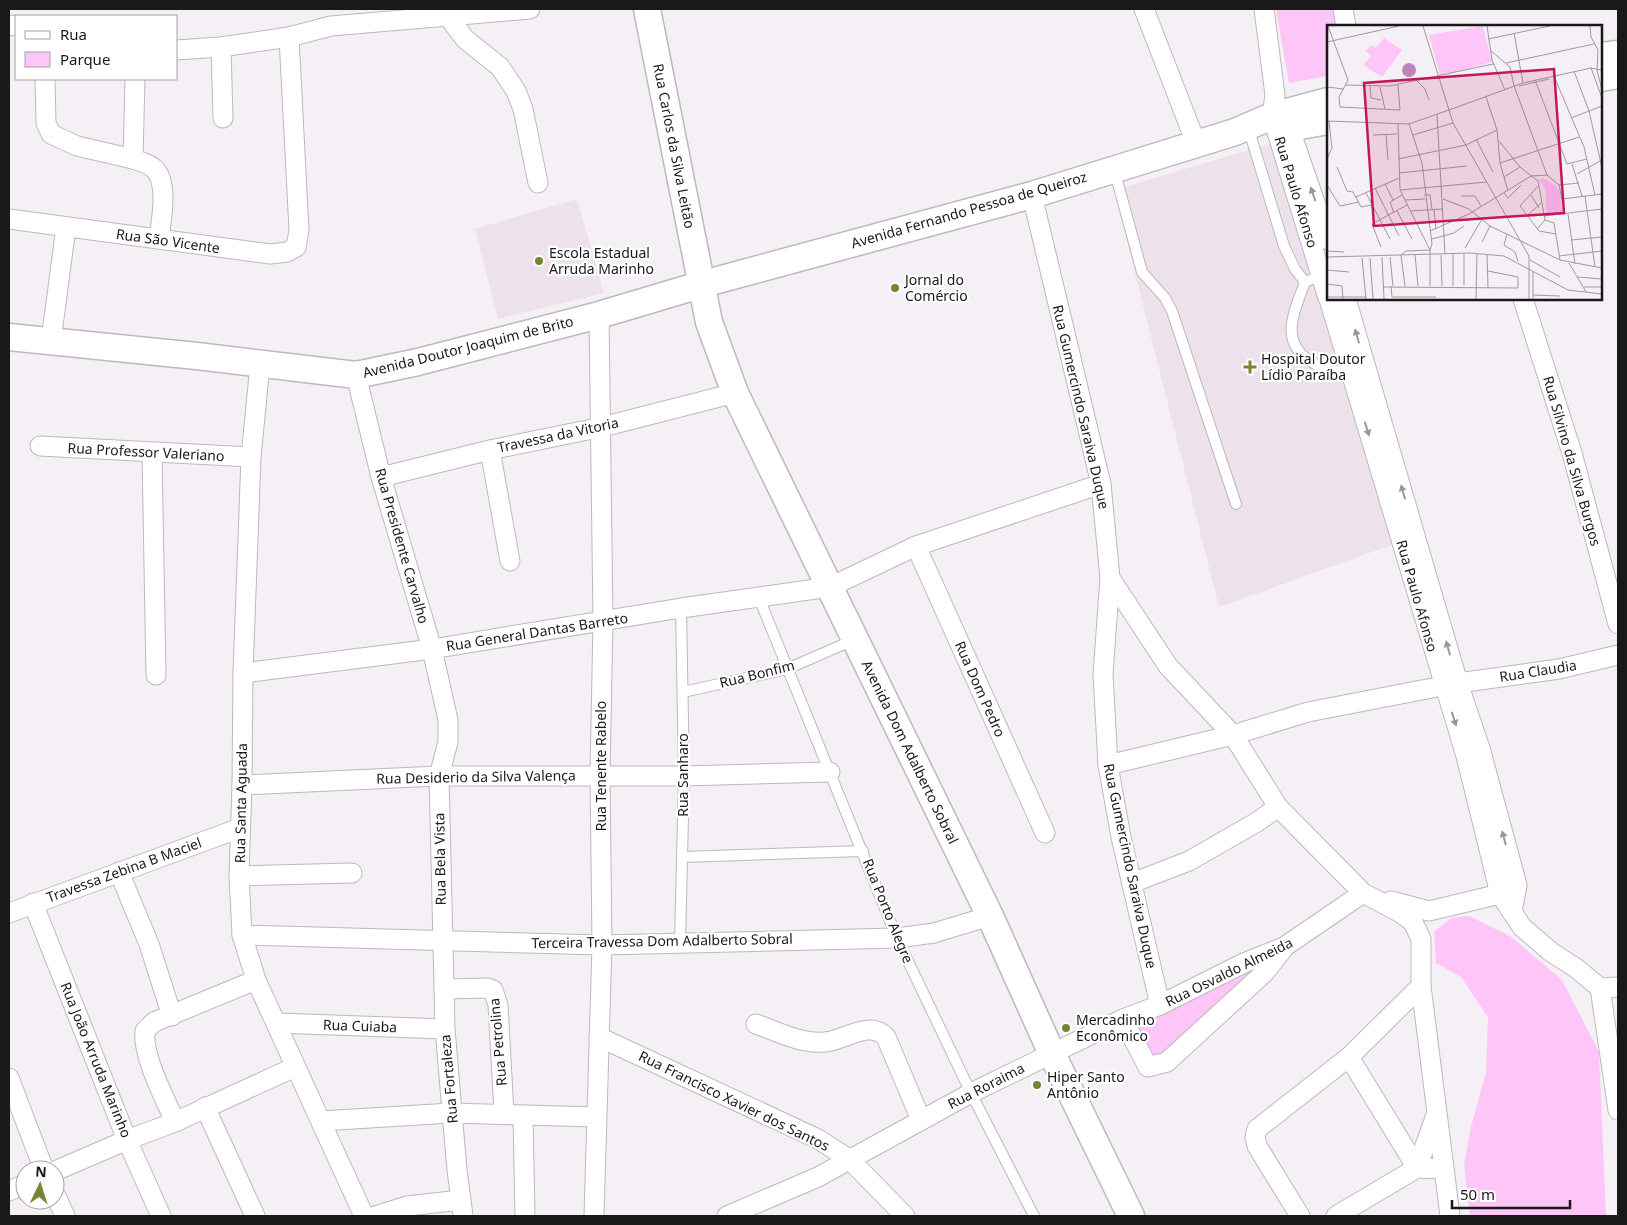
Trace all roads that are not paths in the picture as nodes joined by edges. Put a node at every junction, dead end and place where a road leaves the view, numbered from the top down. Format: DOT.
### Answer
graph roads {
  1 [pos="530,9"];
  2 [pos="647,9"];
  3 [pos="1144,9"];
  4 [pos="1264,9"];
  5 [pos="1343,9"];
  6 [pos="447,15"];
  7 [pos="1346,25"];
  8 [pos="289,37"];
  9 [pos="221,47"];
  10 [pos="178,50"];
  11 [pos="1618,54"];
  12 [pos="1602,56"];
  13 [pos="1618,75"];
  14 [pos="1602,78"];
  15 [pos="45,80"];
  16 [pos="134,80"];
  17 [pos="1327,101"];
  18 [pos="1279,116"];
  19 [pos="223,118"];
  20 [pos="1327,121"];
  21 [pos="1244,130"];
  22 [pos="1196,143"];
  23 [pos="133,159"];
  24 [pos="1113,168"];
  25 [pos="538,183"];
  26 [pos="1032,195"];
  27 [pos="9,219"];
  28 [pos="66,227"];
  29 [pos="1327,237"];
  30 [pos="159,240"];
  31 [pos="1318,277"];
  32 [pos="703,284"];
  33 [pos="1327,296"];
  34 [pos="1329,300"];
  35 [pos="1346,300"];
  36 [pos="1523,300"];
  37 [pos="599,315"];
  38 [pos="9,337"];
  39 [pos="51,341"];
  40 [pos="260,365"];
  41 [pos="1350,373"];
  42 [pos="356,375"];
  43 [pos="735,393"];
  44 [pos="1368,402"];
  45 [pos="602,427"];
  46 [pos="40,446"];
  47 [pos="490,450"];
  48 [pos="152,452"];
  49 [pos="251,457"];
  50 [pos="381,477"];
  51 [pos="1100,484"];
  52 [pos="1236,504"];
  53 [pos="916,546"];
  54 [pos="510,561"];
  55 [pos="1110,578"];
  56 [pos="830,587"];
  57 [pos="759,598"];
  58 [pos="681,608"];
  59 [pos="603,622"];
  60 [pos="1618,624"];
  61 [pos="856,639"];
  62 [pos="432,649"];
  63 [pos="1618,655"];
  64 [pos="787,669"];
  65 [pos="242,673"];
  66 [pos="156,675"];
  67 [pos="1451,684"];
  68 [pos="683,692"];
  69 [pos="1233,736"];
  70 [pos="1108,765"];
  71 [pos="830,772"];
  72 [pos="600,774"];
  73 [pos="439,776"];
  74 [pos="684,776"];
  75 [pos="242,785"];
  76 [pos="1278,807"];
  77 [pos="240,828"];
  78 [pos="1045,833"];
  79 [pos="863,851"];
  80 [pos="682,857"];
  81 [pos="119,872"];
  82 [pos="352,873"];
  83 [pos="239,876"];
  84 [pos="1132,883"];
  85 [pos="1517,885"];
  86 [pos="1363,893"];
  87 [pos="1500,894"];
  88 [pos="33,903"];
  89 [pos="1512,912"];
  90 [pos="9,913"];
  91 [pos="990,916"];
  92 [pos="242,935"];
  93 [pos="897,938"];
  94 [pos="442,942"];
  95 [pos="680,942"];
  96 [pos="602,945"];
  97 [pos="1284,947"];
  98 [pos="256,980"];
  99 [pos="1421,986"];
  100 [pos="444,988"];
  101 [pos="1609,988"];
  102 [pos="1160,1005"];
  103 [pos="172,1016"];
  104 [pos="1123,1019"];
  105 [pos="276,1023"];
  106 [pos="756,1024"];
  107 [pos="444,1029"];
  108 [pos="599,1037"];
  109 [pos="1052,1054"];
  110 [pos="1349,1057"];
  111 [pos="295,1067"];
  112 [pos="9,1078"];
  113 [pos="971,1093"];
  114 [pos="1618,1106"];
  115 [pos="205,1107"];
  116 [pos="1618,1110"];
  117 [pos="1437,1112"];
  118 [pos="451,1113"];
  119 [pos="504,1113"];
  120 [pos="523,1116"];
  121 [pos="595,1118"];
  122 [pos="921,1120"];
  123 [pos="321,1121"];
  124 [pos="175,1122"];
  125 [pos="127,1140"];
  126 [pos="849,1159"];
  127 [pos="40,1160"];
  128 [pos="65,1168"];
  129 [pos="1417,1168"];
  130 [pos="1444,1169"];
  131 [pos="462,1208"];
  132 [pos="161,1216"];
  133 [pos="255,1216"];
  134 [pos="364,1216"];
  135 [pos="375,1216"];
  136 [pos="526,1216"];
  137 [pos="594,1216"];
  138 [pos="727,1216"];
  139 [pos="905,1216"];
  140 [pos="1034,1216"];
  141 [pos="1131,1216"];
  142 [pos="1300,1216"];
  143 [pos="1336,1216"];
  144 [pos="1450,1216"];
  1 -- 6 [label="street"];
  2 -- 32 [label="main road, Rua Carlos da Silva Leitão"];
  3 -- 22 [label="street"];
  4 -- 18 [label="street"];
  5 -- 7 [label="street"];
  6 -- 8 [label="street"];
  6 -- 25 [label="street"];
  8 -- 9 [label="street"];
  8 -- 30 [label="street, Rua São Vicente"];
  9 -- 10 [label="street"];
  9 -- 19 [label="street"];
  11 -- 12 [label="main road"];
  13 -- 14 [label="main road"];
  15 -- 23 [label="street"];
  16 -- 23 [label="street"];
  17 -- 18 [label="main road, Avenida Fernando Pessoa de Queiroz"];
  18 -- 20 [label="main road, Avenida Fernando Pessoa de Queiroz"];
  18 -- 21 [label="main road, Avenida Fernando Pessoa de Queiroz"];
  29 -- 18 [label="street, Rua Paulo Afonso, one-way"];
  18 -- 31 [label="street, Rua Paulo Afonso"];
  21 -- 22 [label="main road, Avenida Fernando Pessoa de Queiroz"];
  21 -- 31 [label="lane"];
  22 -- 24 [label="main road, Avenida Fernando Pessoa de Queiroz"];
  23 -- 30 [label="street"];
  24 -- 26 [label="main road, Avenida Fernando Pessoa de Queiroz"];
  24 -- 52 [label="lane"];
  26 -- 32 [label="main road, Avenida Fernando Pessoa de Queiroz"];
  26 -- 51 [label="street, Rua Gumercindo Saraiva Duque"];
  27 -- 28 [label="street, Rua São Vicente"];
  28 -- 30 [label="street, Rua São Vicente"];
  28 -- 39 [label="street"];
  31 -- 33 [label="street, Rua Paulo Afonso"];
  31 -- 41 [label="lane"];
  32 -- 37 [label="main road, Avenida Doutor Joaquim de Brito"];
  32 -- 43 [label="main road, Avenida Dom Adalberto Sobral"];
  34 -- 41 [label="street, Rua Paulo Afonso"];
  44 -- 35 [label="street, Rua Paulo Afonso, one-way"];
  36 -- 60 [label="street, Rua Silvino da Silva Burgos"];
  37 -- 42 [label="main road, Avenida Doutor Joaquim de Brito"];
  37 -- 45 [label="street, Rua Tenente Rabelo"];
  38 -- 39 [label="main road, Avenida Doutor Joaquim de Brito"];
  39 -- 40 [label="main road, Avenida Doutor Joaquim de Brito"];
  40 -- 42 [label="main road, Avenida Doutor Joaquim de Brito"];
  40 -- 49 [label="street, Rua Santa Aguada"];
  41 -- 44 [label="street, Rua Paulo Afonso"];
  42 -- 50 [label="street, Rua Presidente Carvalho"];
  43 -- 45 [label="street, Travessa da Vitoria"];
  43 -- 56 [label="main road, Avenida Dom Adalberto Sobral"];
  44 -- 67 [label="street, Rua Paulo Afonso"];
  45 -- 47 [label="street, Travessa da Vitoria"];
  45 -- 59 [label="street, Rua Tenente Rabelo"];
  46 -- 48 [label="street, Rua Professor Valeriano"];
  47 -- 50 [label="street, Travessa da Vitoria"];
  47 -- 54 [label="street"];
  48 -- 49 [label="street, Rua Professor Valeriano"];
  48 -- 66 [label="street"];
  49 -- 65 [label="street, Rua Santa Aguada"];
  50 -- 62 [label="street, Rua Presidente Carvalho"];
  51 -- 53 [label="street, Rua General Dantas Barreto"];
  51 -- 55 [label="street, Rua Gumercindo Saraiva Duque"];
  53 -- 56 [label="street, Rua General Dantas Barreto"];
  53 -- 78 [label="street, Rua Dom Pedro"];
  55 -- 69 [label="street"];
  55 -- 70 [label="street, Rua Gumercindo Saraiva Duque"];
  56 -- 57 [label="street, Rua General Dantas Barreto"];
  56 -- 61 [label="main road, Avenida Dom Adalberto Sobral"];
  57 -- 58 [label="street, Rua General Dantas Barreto"];
  57 -- 64 [label="lane, Rua Porto Alegre"];
  58 -- 59 [label="street, Rua General Dantas Barreto"];
  58 -- 68 [label="lane, Rua Sanharo"];
  59 -- 62 [label="street, Rua General Dantas Barreto"];
  59 -- 72 [label="street, Rua Tenente Rabelo"];
  61 -- 64 [label="lane, Rua Bonfim"];
  61 -- 91 [label="main road, Avenida Dom Adalberto Sobral"];
  62 -- 65 [label="street, Rua General Dantas Barreto"];
  62 -- 73 [label="street, Rua Presidente Carvalho"];
  63 -- 67 [label="street, Rua Claudia"];
  64 -- 68 [label="lane, Rua Bonfim"];
  64 -- 71 [label="lane, Rua Porto Alegre"];
  65 -- 75 [label="street, Rua Santa Aguada"];
  67 -- 69 [label="street, Rua Claudia"];
  85 -- 67 [label="street, Rua Paulo Afonso, one-way"];
  67 -- 87 [label="street, Rua Paulo Afonso, one-way"];
  68 -- 74 [label="lane, Rua Sanharo"];
  69 -- 70 [label="street, Rua Claudia"];
  69 -- 76 [label="street"];
  70 -- 84 [label="street, Rua Gumercindo Saraiva Duque"];
  71 -- 74 [label="street, Rua Desiderio da Silva Valença"];
  71 -- 79 [label="lane, Rua Porto Alegre"];
  72 -- 73 [label="street, Rua Desiderio da Silva Valença"];
  72 -- 74 [label="street, Rua Desiderio da Silva Valença"];
  72 -- 96 [label="street, Rua Tenente Rabelo"];
  73 -- 75 [label="street, Rua Desiderio da Silva Valença"];
  73 -- 94 [label="street, Rua Bela Vista"];
  74 -- 80 [label="lane, Rua Sanharo"];
  75 -- 77 [label="street, Rua Santa Aguada"];
  76 -- 84 [label="street"];
  76 -- 86 [label="street"];
  77 -- 81 [label="street, Travessa Zebina B Maciel"];
  77 -- 83 [label="street, Rua Santa Aguada"];
  79 -- 80 [label="lane"];
  79 -- 93 [label="lane, Rua Porto Alegre"];
  80 -- 95 [label="lane, Rua Sanharo"];
  81 -- 88 [label="street, Travessa Zebina B Maciel"];
  81 -- 103 [label="street"];
  82 -- 83 [label="street"];
  83 -- 92 [label="street, Rua Santa Aguada"];
  84 -- 102 [label="street, Rua Gumercindo Saraiva Duque"];
  85 -- 87 [label="street"];
  85 -- 89 [label="street"];
  86 -- 87 [label="street"];
  86 -- 97 [label="street, Rua Osvaldo Almeida"];
  86 -- 99 [label="street"];
  87 -- 89 [label="street, Rua Paulo Afonso"];
  88 -- 90 [label="street, Travessa Zebina B Maciel"];
  88 -- 125 [label="street, Rua João Arruda Marinho"];
  89 -- 101 [label="street, Rua Paulo Afonso"];
  91 -- 93 [label="street, Terceira Travessa Dom Adalberto Sobral"];
  91 -- 109 [label="main road, Avenida Dom Adalberto Sobral"];
  92 -- 94 [label="street, Terceira Travessa Dom Adalberto Sobral"];
  92 -- 98 [label="street, Rua Santa Aguada"];
  93 -- 95 [label="street, Terceira Travessa Dom Adalberto Sobral"];
  93 -- 113 [label="lane, Rua Porto Alegre"];
  94 -- 96 [label="street, Terceira Travessa Dom Adalberto Sobral"];
  94 -- 100 [label="street, Rua Fortaleza"];
  95 -- 96 [label="street, Terceira Travessa Dom Adalberto Sobral"];
  96 -- 108 [label="street, Rua Tenente Rabelo"];
  97 -- 102 [label="street, Rua Osvaldo Almeida"];
  97 -- 104 [label="street"];
  98 -- 103 [label="street"];
  98 -- 105 [label="street, Rua Santa Aguada"];
  99 -- 110 [label="street"];
  99 -- 117 [label="street"];
  100 -- 107 [label="street, Rua Fortaleza"];
  100 -- 119 [label="street, Rua Petrolina"];
  101 -- 114 [label="street"];
  102 -- 104 [label="street, Rua Osvaldo Almeida"];
  103 -- 124 [label="street"];
  104 -- 109 [label="street, Rua Osvaldo Almeida"];
  105 -- 107 [label="street, Rua Cuiaba"];
  105 -- 111 [label="street, Rua Santa Aguada"];
  106 -- 122 [label="street"];
  107 -- 118 [label="street, Rua Fortaleza"];
  108 -- 121 [label="street, Rua Tenente Rabelo"];
  108 -- 126 [label="street, Rua Francisco Xavier dos Santos"];
  109 -- 113 [label="street, Rua Roraima"];
  109 -- 141 [label="main road, Avenida Dom Adalberto Sobral"];
  110 -- 129 [label="street"];
  110 -- 142 [label="street"];
  111 -- 115 [label="street"];
  111 -- 123 [label="street, Rua Santa Aguada"];
  112 -- 127 [label="street"];
  113 -- 122 [label="street, Rua Roraima"];
  113 -- 140 [label="lane, Rua Porto Alegre"];
  114 -- 116 [label="street"];
  115 -- 124 [label="street"];
  115 -- 133 [label="street"];
  117 -- 129 [label="street"];
  117 -- 130 [label="street"];
  118 -- 119 [label="street"];
  118 -- 123 [label="street"];
  118 -- 131 [label="street, Rua Fortaleza"];
  119 -- 120 [label="street"];
  120 -- 121 [label="street"];
  120 -- 136 [label="street"];
  121 -- 137 [label="street, Rua Tenente Rabelo"];
  122 -- 126 [label="street, Rua Roraima"];
  123 -- 134 [label="street, Rua Santa Aguada"];
  124 -- 125 [label="street"];
  125 -- 128 [label="street"];
  125 -- 132 [label="street, Rua João Arruda Marinho"];
  126 -- 138 [label="street, Rua Roraima"];
  126 -- 139 [label="street, Rua Francisco Xavier dos Santos"];
  129 -- 130 [label="street"];
  129 -- 143 [label="street"];
  130 -- 144 [label="street"];
  131 -- 135 [label="street"];
}
